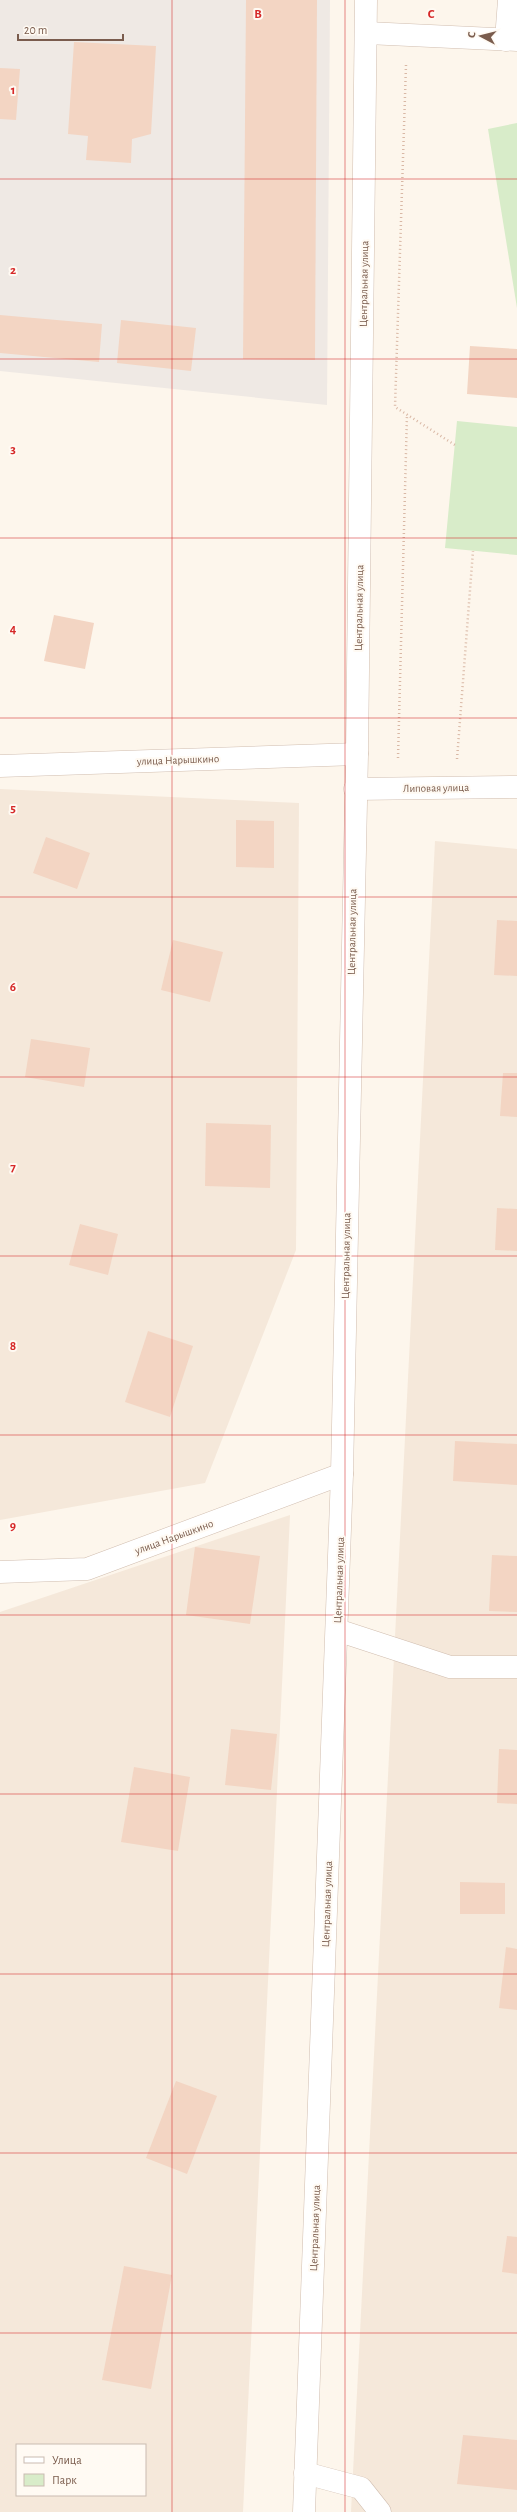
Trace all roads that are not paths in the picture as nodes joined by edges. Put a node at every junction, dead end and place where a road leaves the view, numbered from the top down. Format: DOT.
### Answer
graph roads {
  1 [pos="366,0"];
  2 [pos="509,0"];
  3 [pos="367,33"];
  4 [pos="511,40"];
  5 [pos="357,754"];
  6 [pos="0,766"];
  7 [pos="517,786"];
  8 [pos="355,790"];
  9 [pos="342,1474"];
  10 [pos="0,1572"];
  11 [pos="337,1630"];
  12 [pos="517,1667"];
  13 [pos="306,2473"];
  14 [pos="304,2512"];
  15 [pos="380,2512"];
  1 -- 3 [label="street, Центральная улица"];
  2 -- 4 [label="street"];
  3 -- 4 [label="street"];
  3 -- 5 [label="street, Центральная улица"];
  5 -- 6 [label="street, улица Нарышкино"];
  5 -- 8 [label="street, Центральная улица"];
  7 -- 8 [label="street, Липовая улица"];
  8 -- 9 [label="street, Центральная улица"];
  9 -- 10 [label="street, улица Нарышкино"];
  9 -- 11 [label="street, Центральная улица"];
  11 -- 12 [label="street"];
  11 -- 13 [label="street, Центральная улица"];
  13 -- 14 [label="street, Центральная улица"];
  13 -- 15 [label="street"];
}
